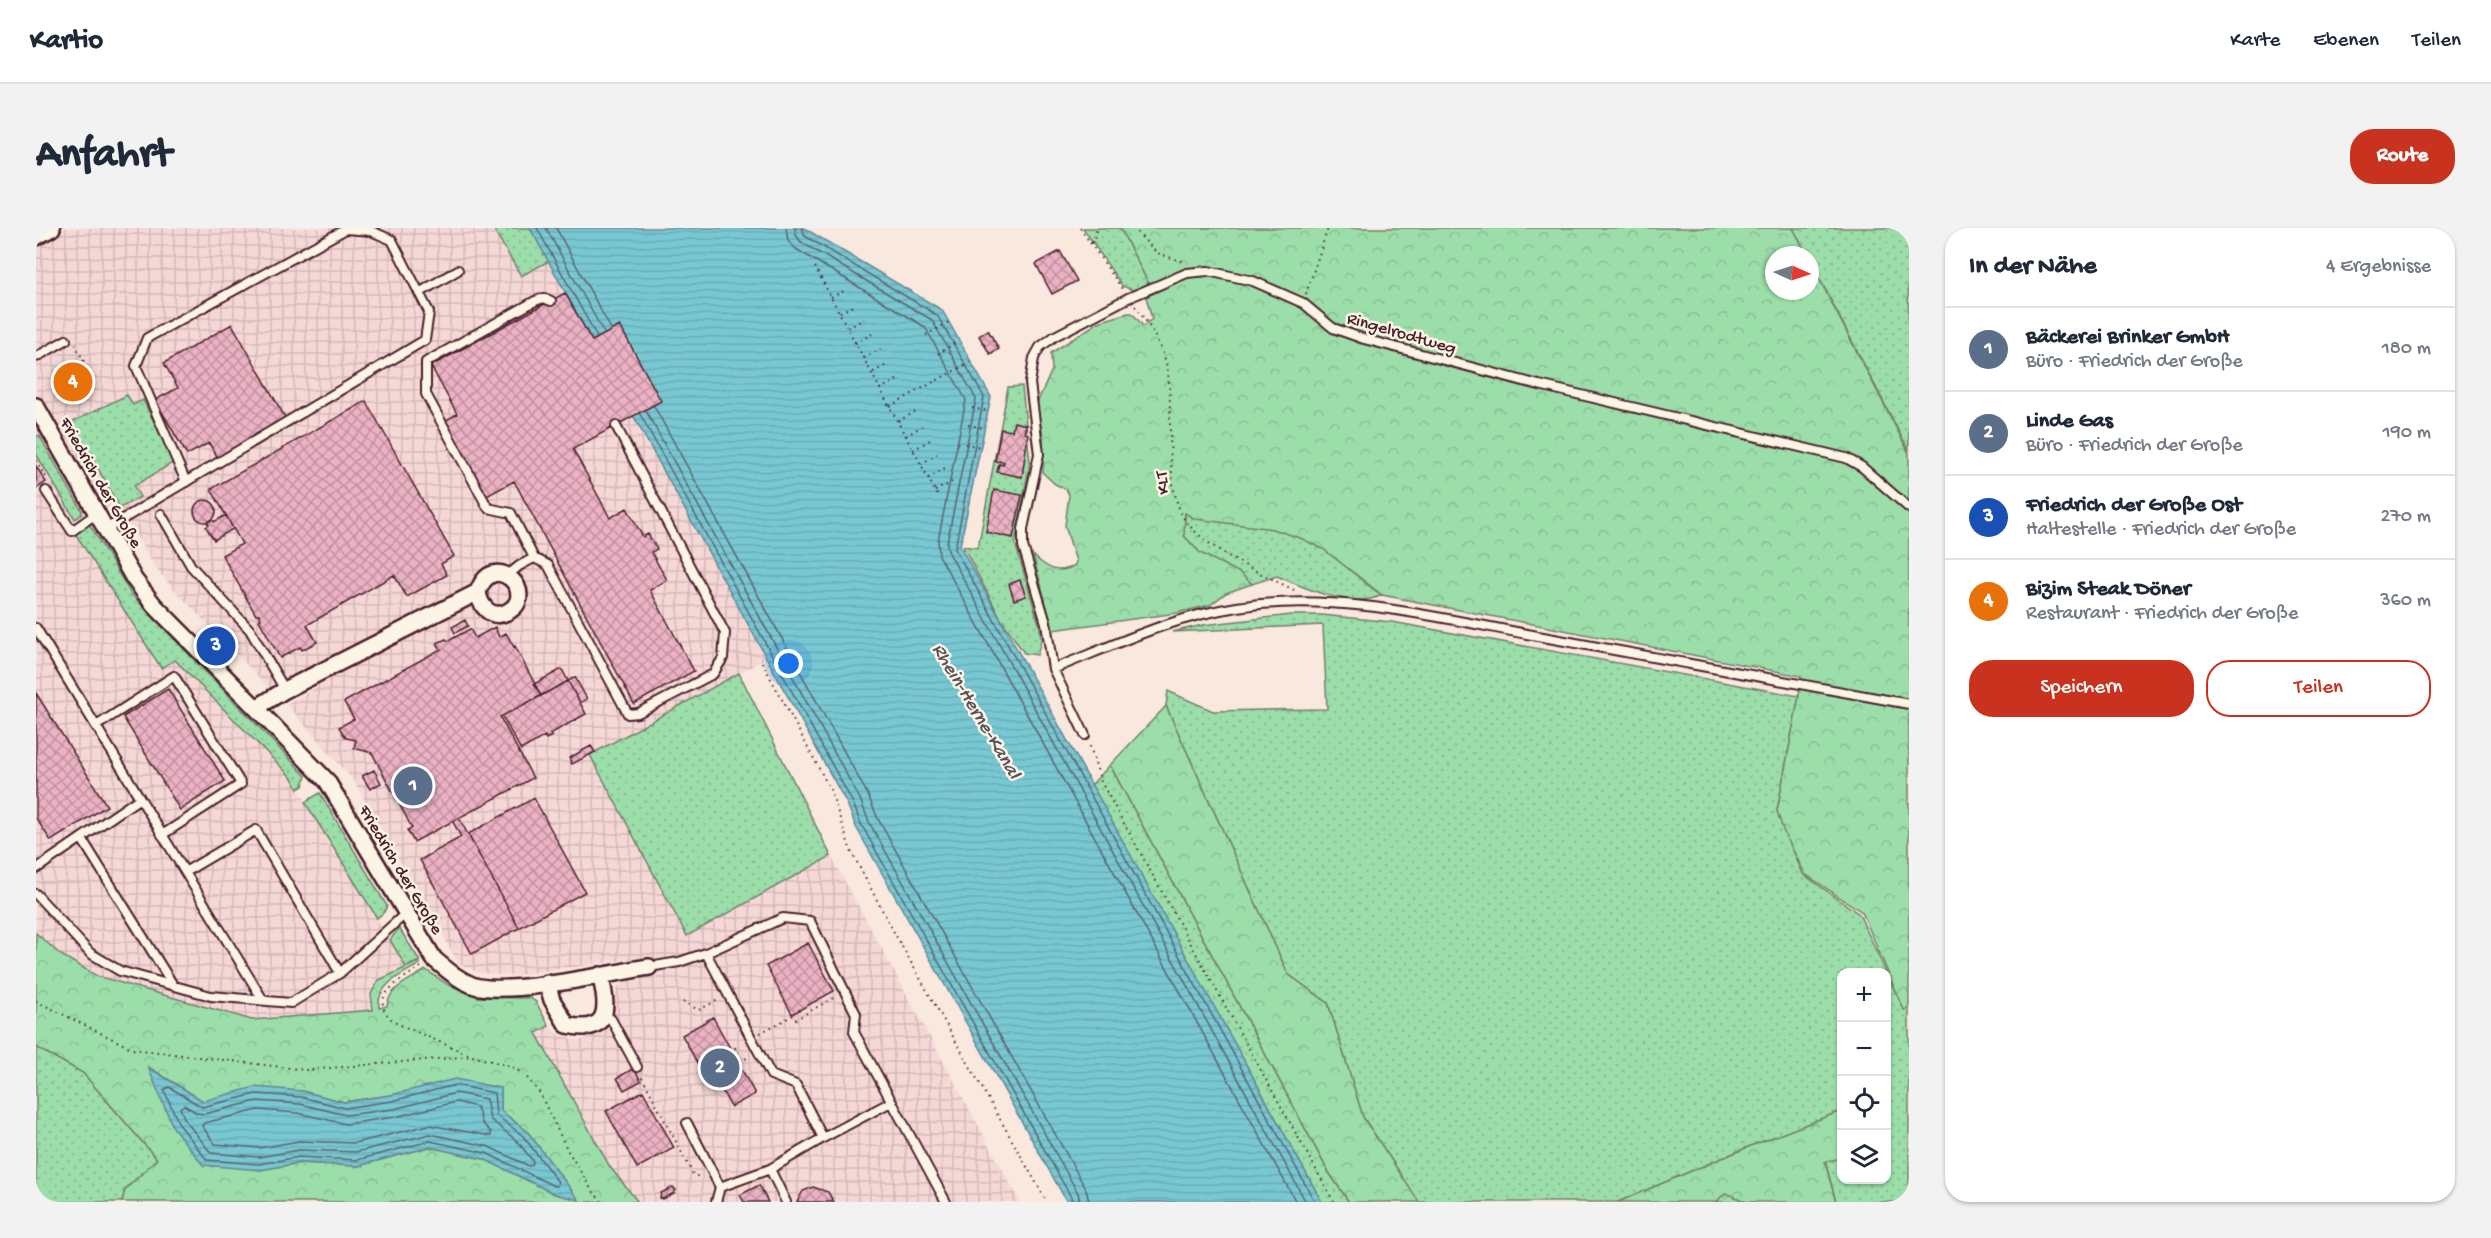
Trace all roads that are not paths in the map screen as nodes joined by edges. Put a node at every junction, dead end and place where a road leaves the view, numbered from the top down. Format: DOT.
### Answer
graph roads {
  1 [pos="52,228"];
  2 [pos="36,237"];
  3 [pos="458,270"];
  4 [pos="419,293"];
  5 [pos="551,301"];
  6 [pos="69,338"];
  7 [pos="36,357"];
  8 [pos="36,406"];
  9 [pos="616,426"];
  10 [pos="186,482"];
  11 [pos="46,491"];
  12 [pos="1909,508"];
  13 [pos="97,513"];
  14 [pos="161,514"];
  15 [pos="106,529"];
  16 [pos="534,558"];
  17 [pos="507,575"];
  18 [pos="478,592"];
  19 [pos="36,628"];
  20 [pos="1053,669"];
  21 [pos="285,690"];
  22 [pos="1909,704"];
  23 [pos="256,708"];
  24 [pos="96,726"];
  25 [pos="1085,735"];
  26 [pos="140,798"];
  27 [pos="162,835"];
  28 [pos="82,839"];
  29 [pos="36,869"];
  30 [pos="185,872"];
  31 [pos="36,894"];
  32 [pos="405,914"];
  33 [pos="706,953"];
  34 [pos="649,967"];
  35 [pos="340,973"];
  36 [pos="600,975"];
  37 [pos="547,983"];
  38 [pos="173,985"];
  39 [pos="263,1000"];
  40 [pos="605,1015"];
  41 [pos="637,1067"];
  42 [pos="891,1102"];
  43 [pos="687,1123"];
  44 [pos="823,1137"];
  45 [pos="770,1169"];
  46 [pos="720,1186"];
  47 [pos="716,1202"];
  48 [pos="786,1202"];
  49 [pos="946,1202"];
  1 -- 2 [label="street"];
  3 -- 4 [label="lane"];
  4 -- 10 [label="lane"];
  4 -- 10 [label="lane"];
  5 -- 16 [label="lane"];
  6 -- 7 [label="lane"];
  8 -- 13 [label="street, Friedrich der Große"];
  9 -- 16 [label="lane"];
  10 -- 15 [label="lane"];
  11 -- 13 [label="lane"];
  12 -- 20 [label="lane, Ringelrodtweg"];
  13 -- 15 [label="street, Friedrich der Große"];
  14 -- 21 [label="lane"];
  15 -- 23 [label="street, Friedrich der Große"];
  16 -- 17 [label="lane"];
  17 -- 18 [label="street"];
  17 -- 18 [label="street"];
  18 -- 21 [label="street"];
  19 -- 24 [label="lane"];
  20 -- 22 [label="lane"];
  20 -- 25 [label="lane, Ringelrodtweg"];
  21 -- 23 [label="street"];
  23 -- 32 [label="street, Friedrich der Große"];
  24 -- 26 [label="lane"];
  24 -- 27 [label="lane"];
  26 -- 27 [label="lane"];
  26 -- 28 [label="lane"];
  27 -- 30 [label="lane"];
  28 -- 29 [label="lane"];
  28 -- 38 [label="lane"];
  30 -- 35 [label="lane"];
  30 -- 39 [label="lane"];
  31 -- 38 [label="lane"];
  32 -- 35 [label="lane"];
  32 -- 37 [label="street, Friedrich der Große"];
  33 -- 34 [label="lane"];
  33 -- 42 [label="lane"];
  33 -- 44 [label="lane"];
  34 -- 36 [label="street, Friedrich der Große"];
  35 -- 39 [label="lane"];
  36 -- 37 [label="street, Friedrich der Große"];
  36 -- 40 [label="street"];
  37 -- 40 [label="street"];
  38 -- 39 [label="lane"];
  40 -- 41 [label="lane"];
  42 -- 44 [label="lane"];
  42 -- 49 [label="lane"];
  43 -- 46 [label="lane"];
  44 -- 45 [label="lane"];
  45 -- 46 [label="lane"];
  45 -- 48 [label="lane"];
  46 -- 47 [label="lane"];
}
